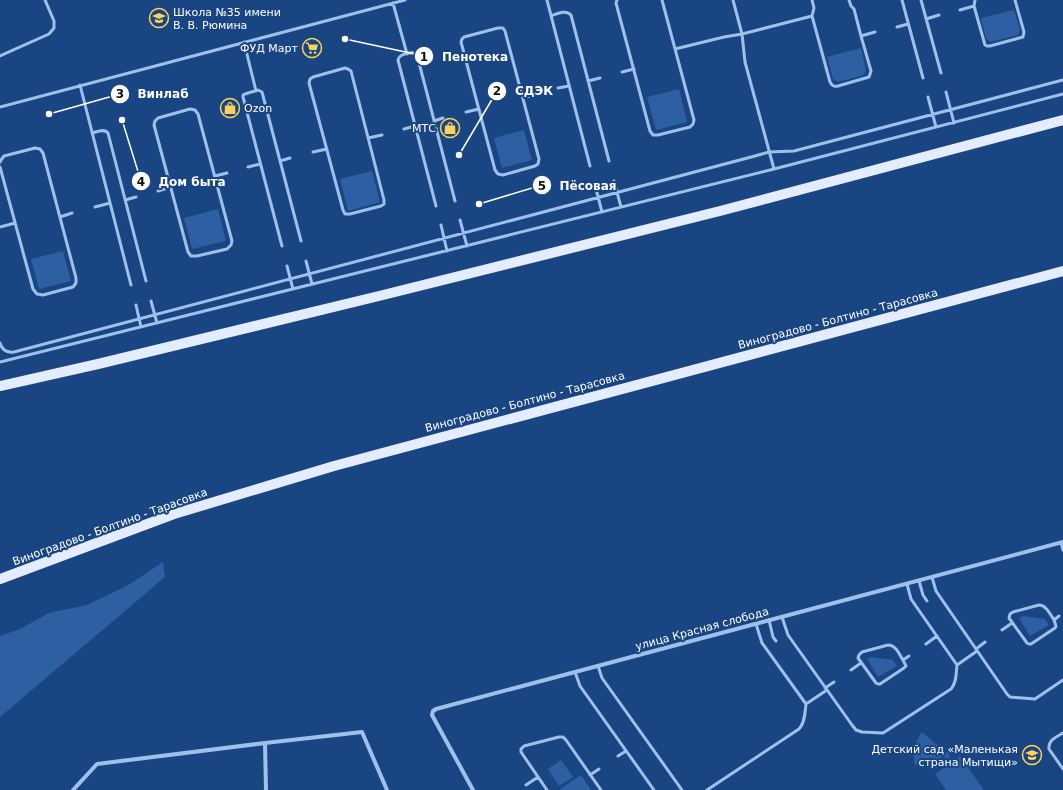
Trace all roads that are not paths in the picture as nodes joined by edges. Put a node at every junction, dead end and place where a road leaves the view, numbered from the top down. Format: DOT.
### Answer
graph roads {
  1 [pos="44,0"];
  2 [pos="405,0"];
  3 [pos="547,0"];
  4 [pos="617,0"];
  5 [pos="662,0"];
  6 [pos="733,0"];
  7 [pos="812,0"];
  8 [pos="849,0"];
  9 [pos="902,0"];
  10 [pos="921,0"];
  11 [pos="975,0"];
  12 [pos="1015,0"];
  13 [pos="393,3"];
  14 [pos="974,6"];
  15 [pos="960,10"];
  16 [pos="551,16"];
  17 [pos="812,16"];
  18 [pos="939,16"];
  19 [pos="926,19"];
  20 [pos="908,24"];
  21 [pos="897,26"];
  22 [pos="875,32"];
  23 [pos="742,34"];
  24 [pos="861,36"];
  25 [pos="244,42"];
  26 [pos="675,50"];
  27 [pos="406,54"];
  28 [pos="0,56"];
  29 [pos="634,69"];
  30 [pos="622,72"];
  31 [pos="941,73"];
  32 [pos="600,78"];
  33 [pos="922,78"];
  34 [pos="1063,80"];
  35 [pos="588,81"];
  36 [pos="80,86"];
  37 [pos="569,86"];
  38 [pos="558,88"];
  39 [pos="256,91"];
  40 [pos="946,92"];
  41 [pos="536,94"];
  42 [pos="1063,94"];
  43 [pos="928,97"];
  44 [pos="523,98"];
  45 [pos="0,106"];
  46 [pos="479,109"];
  47 [pos="950,109"];
  48 [pos="466,112"];
  49 [pos="932,114"];
  50 [pos="444,118"];
  51 [pos="1063,120"];
  52 [pos="434,121"];
  53 [pos="954,123"];
  54 [pos="415,126"];
  55 [pos="936,127"];
  56 [pos="404,128"];
  57 [pos="92,133"];
  58 [pos="382,135"];
  59 [pos="368,138"];
  60 [pos="327,149"];
  61 [pos="313,152"];
  62 [pos="769,152"];
  63 [pos="290,158"];
  64 [pos="280,161"];
  65 [pos="609,161"];
  66 [pos="0,162"];
  67 [pos="260,164"];
  68 [pos="590,166"];
  69 [pos="0,167"];
  70 [pos="248,167"];
  71 [pos="774,169"];
  72 [pos="227,173"];
  73 [pos="215,176"];
  74 [pos="614,180"];
  75 [pos="595,185"];
  76 [pos="171,188"];
  77 [pos="158,191"];
  78 [pos="617,192"];
  79 [pos="136,197"];
  80 [pos="598,198"];
  81 [pos="125,200"];
  82 [pos="455,201"];
  83 [pos="110,203"];
  84 [pos="436,206"];
  85 [pos="95,208"];
  86 [pos="621,208"];
  87 [pos="602,212"];
  88 [pos="72,214"];
  89 [pos="60,217"];
  90 [pos="460,220"];
  91 [pos="15,222"];
  92 [pos="441,225"];
  93 [pos="0,227"];
  94 [pos="464,233"];
  95 [pos="444,238"];
  96 [pos="300,241"];
  97 [pos="282,246"];
  98 [pos="467,246"];
  99 [pos="448,251"];
  100 [pos="306,261"];
  101 [pos="287,266"];
  102 [pos="1063,271"];
  103 [pos="309,274"];
  104 [pos="290,279"];
  105 [pos="146,281"];
  106 [pos="312,284"];
  107 [pos="131,285"];
  108 [pos="293,289"];
  109 [pos="151,301"];
  110 [pos="136,305"];
  111 [pos="154,315"];
  112 [pos="139,319"];
  113 [pos="156,323"];
  114 [pos="141,327"];
  115 [pos="0,343"];
  116 [pos="0,362"];
  117 [pos="0,386"];
  118 [pos="1062,542"];
  119 [pos="1063,550"];
  120 [pos="932,577"];
  121 [pos="0,579"];
  122 [pos="919,580"];
  123 [pos="907,584"];
  124 [pos="927,601"];
  125 [pos="1059,616"];
  126 [pos="782,617"];
  127 [pos="769,620"];
  128 [pos="1054,620"];
  129 [pos="1012,623"];
  130 [pos="756,624"];
  131 [pos="1002,630"];
  132 [pos="938,636"];
  133 [pos="776,641"];
  134 [pos="985,642"];
  135 [pos="926,644"];
  136 [pos="976,650"];
  137 [pos="909,656"];
  138 [pos="903,660"];
  139 [pos="861,663"];
  140 [pos="957,665"];
  141 [pos="598,666"];
  142 [pos="851,670"];
  143 [pos="575,672"];
  144 [pos="1063,680"];
  145 [pos="834,682"];
  146 [pos="826,689"];
  147 [pos="806,704"];
  148 [pos="1063,733"];
  149 [pos="265,743"];
  150 [pos="626,751"];
  151 [pos="618,756"];
  152 [pos="599,769"];
  153 [pos="1063,769"];
  154 [pos="590,775"];
  155 [pos="538,777"];
  156 [pos="526,785"];
  157 [pos="72,790"];
  158 [pos="266,790"];
  159 [pos="387,790"];
  160 [pos="472,790"];
  161 [pos="547,790"];
  162 [pos="601,790"];
  163 [pos="654,790"];
  164 [pos="682,790"];
  165 [pos="707,790"];
  1 -- 28 [label="lane"];
  2 -- 13 [label="lane"];
  3 -- 16 [label="lane"];
  4 -- 29 [label="lane"];
  5 -- 26 [label="lane"];
  6 -- 23 [label="lane"];
  7 -- 17 [label="lane"];
  8 -- 24 [label="lane"];
  9 -- 20 [label="lane"];
  10 -- 19 [label="lane"];
  11 -- 14 [label="lane"];
  12 -- 14 [label="lane"];
  13 -- 25 [label="lane"];
  13 -- 27 [label="lane"];
  14 -- 15 [label="lane"];
  16 -- 35 [label="lane"];
  16 -- 37 [label="lane"];
  17 -- 23 [label="lane"];
  17 -- 24 [label="lane"];
  18 -- 19 [label="lane"];
  19 -- 31 [label="lane"];
  20 -- 21 [label="lane"];
  20 -- 33 [label="lane"];
  22 -- 24 [label="lane"];
  23 -- 26 [label="lane"];
  23 -- 62 [label="lane"];
  25 -- 36 [label="lane"];
  25 -- 39 [label="lane"];
  26 -- 29 [label="lane"];
  27 -- 52 [label="lane"];
  27 -- 54 [label="lane"];
  29 -- 30 [label="lane"];
  32 -- 35 [label="lane"];
  34 -- 47 [label="lane"];
  35 -- 65 [label="lane"];
  36 -- 45 [label="lane"];
  36 -- 57 [label="lane"];
  37 -- 38 [label="lane"];
  37 -- 68 [label="lane"];
  39 -- 64 [label="lane"];
  39 -- 67 [label="lane"];
  40 -- 47 [label="lane"];
  41 -- 44 [label="lane"];
  42 -- 53 [label="lane"];
  43 -- 49 [label="lane"];
  44 -- 46 [label="lane"];
  44 -- 46 [label="lane"];
  46 -- 48 [label="lane"];
  47 -- 49 [label="lane"];
  47 -- 53 [label="lane"];
  49 -- 55 [label="lane"];
  49 -- 62 [label="lane"];
  50 -- 52 [label="lane"];
  51 -- 117 [label="main road"];
  52 -- 82 [label="lane"];
  53 -- 55 [label="lane"];
  54 -- 56 [label="lane"];
  54 -- 84 [label="lane"];
  55 -- 71 [label="lane"];
  57 -- 81 [label="lane"];
  57 -- 83 [label="lane"];
  58 -- 59 [label="lane"];
  59 -- 60 [label="lane"];
  59 -- 60 [label="lane"];
  60 -- 61 [label="lane"];
  62 -- 71 [label="lane"];
  62 -- 78 [label="lane"];
  63 -- 64 [label="lane"];
  64 -- 96 [label="lane"];
  66 -- 89 [label="lane"];
  67 -- 70 [label="lane"];
  67 -- 97 [label="lane"];
  69 -- 91 [label="lane"];
  71 -- 86 [label="lane"];
  72 -- 73 [label="lane"];
  73 -- 76 [label="lane"];
  73 -- 76 [label="lane"];
  74 -- 78 [label="lane"];
  75 -- 80 [label="lane"];
  76 -- 77 [label="lane"];
  78 -- 80 [label="lane"];
  78 -- 86 [label="lane"];
  79 -- 81 [label="lane"];
  80 -- 87 [label="lane"];
  80 -- 94 [label="lane"];
  81 -- 105 [label="lane"];
  83 -- 85 [label="lane"];
  83 -- 107 [label="lane"];
  86 -- 87 [label="lane"];
  87 -- 98 [label="lane"];
  88 -- 89 [label="lane"];
  89 -- 91 [label="lane"];
  90 -- 94 [label="lane"];
  91 -- 93 [label="lane"];
  92 -- 95 [label="lane"];
  94 -- 95 [label="lane"];
  94 -- 98 [label="lane"];
  95 -- 99 [label="lane"];
  95 -- 103 [label="lane"];
  98 -- 99 [label="lane"];
  99 -- 106 [label="lane"];
  100 -- 103 [label="lane"];
  101 -- 104 [label="lane"];
  102 -- 121 [label="main road, Виноградово - Болтино - Тарасовка"];
  103 -- 104 [label="lane"];
  103 -- 106 [label="lane"];
  104 -- 108 [label="lane"];
  104 -- 111 [label="lane"];
  106 -- 108 [label="lane"];
  108 -- 113 [label="lane"];
  109 -- 111 [label="lane"];
  110 -- 112 [label="lane"];
  111 -- 112 [label="lane"];
  111 -- 113 [label="lane"];
  112 -- 114 [label="lane"];
  112 -- 115 [label="lane"];
  113 -- 114 [label="lane"];
  114 -- 116 [label="lane"];
  118 -- 119 [label="lane"];
  118 -- 120 [label="street, улица Красная слобода"];
  120 -- 122 [label="street, улица Красная слобода"];
  120 -- 136 [label="lane"];
  122 -- 123 [label="street, улица Красная слобода"];
  122 -- 124 [label="lane"];
  123 -- 126 [label="street, улица Красная слобода"];
  123 -- 132 [label="lane"];
  125 -- 128 [label="lane"];
  126 -- 127 [label="street, улица Красная слобода"];
  126 -- 146 [label="lane"];
  127 -- 130 [label="street, улица Красная слобода"];
  127 -- 133 [label="lane"];
  128 -- 129 [label="lane"];
  128 -- 129 [label="lane"];
  129 -- 131 [label="lane"];
  130 -- 141 [label="street, улица Красная слобода"];
  130 -- 147 [label="lane"];
  132 -- 135 [label="lane"];
  132 -- 140 [label="lane"];
  134 -- 136 [label="lane"];
  136 -- 140 [label="lane"];
  136 -- 144 [label="lane"];
  137 -- 138 [label="lane"];
  138 -- 139 [label="lane"];
  138 -- 139 [label="lane"];
  139 -- 142 [label="lane"];
  140 -- 146 [label="lane"];
  141 -- 143 [label="street, улица Красная слобода"];
  141 -- 164 [label="lane"];
  143 -- 150 [label="lane"];
  143 -- 160 [label="street, улица Красная слобода"];
  145 -- 146 [label="lane"];
  146 -- 147 [label="lane"];
  147 -- 165 [label="lane"];
  148 -- 153 [label="lane"];
  149 -- 157 [label="street"];
  149 -- 158 [label="street"];
  149 -- 159 [label="street"];
  150 -- 151 [label="lane"];
  150 -- 163 [label="lane"];
  152 -- 154 [label="lane"];
  154 -- 155 [label="lane"];
  154 -- 162 [label="lane"];
  155 -- 156 [label="lane"];
  155 -- 161 [label="lane"];
}
